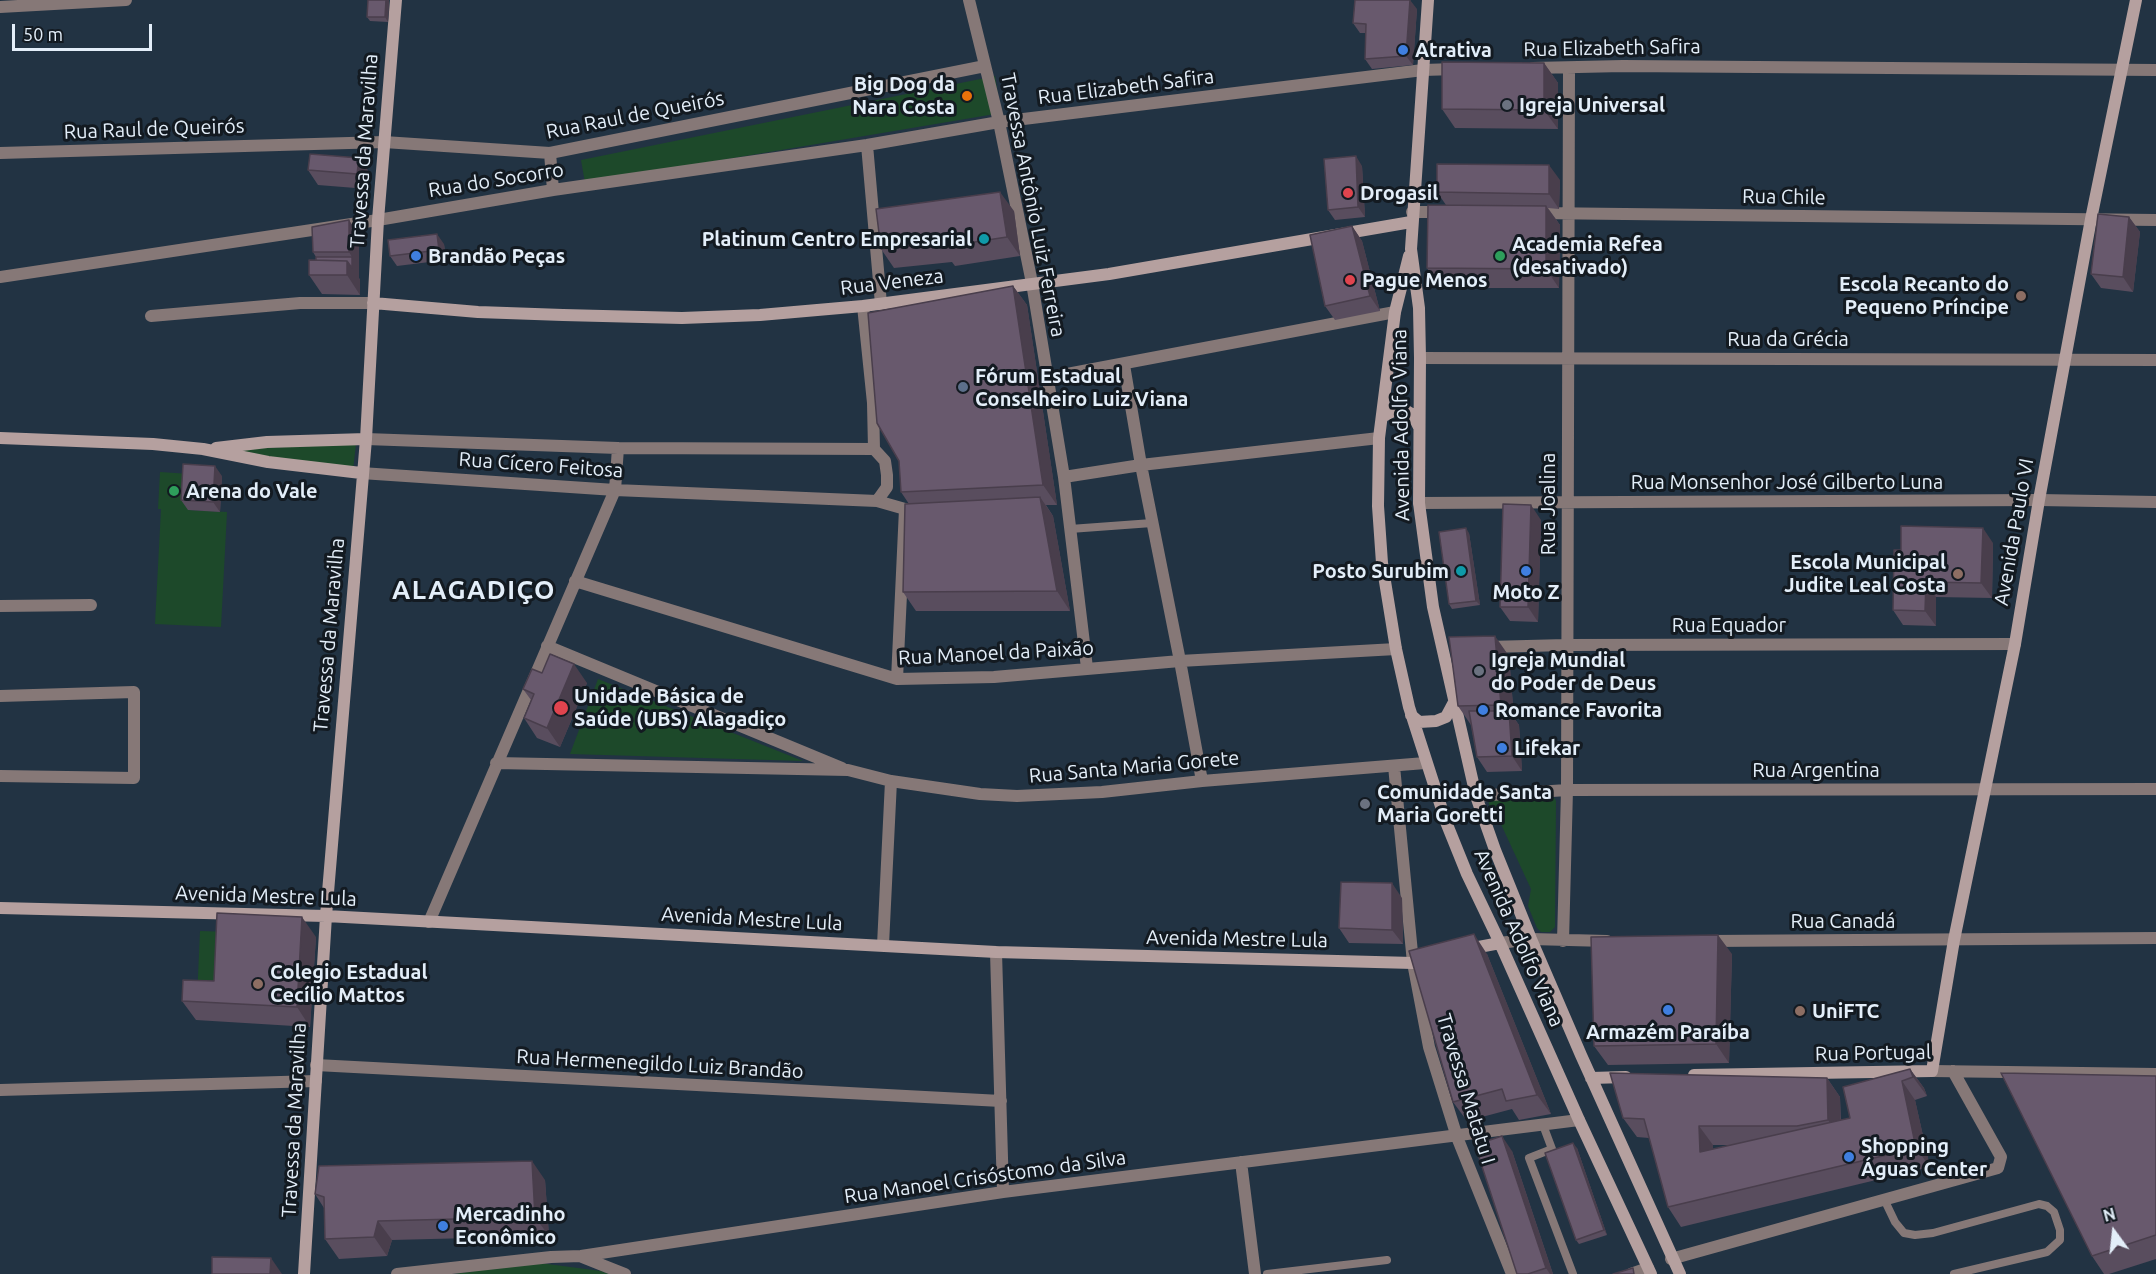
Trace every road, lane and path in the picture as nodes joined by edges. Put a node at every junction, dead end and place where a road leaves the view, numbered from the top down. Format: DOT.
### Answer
graph roads {
  1 [pos="126,0"];
  2 [pos="396,0"];
  3 [pos="969,0"];
  4 [pos="1428,0"];
  5 [pos="2136,0"];
  6 [pos="0,6"];
  7 [pos="985,66"];
  8 [pos="1569,68"];
  9 [pos="1468,69"];
  10 [pos="1524,69"];
  11 [pos="2122,69"];
  12 [pos="1423,70"];
  13 [pos="2156,70"];
  14 [pos="999,122"];
  15 [pos="384,142"];
  16 [pos="867,145"];
  17 [pos="0,153"];
  18 [pos="550,153"];
  19 [pos="553,190"];
  20 [pos="1457,212"];
  21 [pos="1524,213"];
  22 [pos="1568,214"];
  23 [pos="1412,217"];
  24 [pos="2091,219"];
  25 [pos="378,220"];
  26 [pos="2156,220"];
  27 [pos="1411,249"];
  28 [pos="0,277"];
  29 [pos="1032,283"];
  30 [pos="373,303"];
  31 [pos="881,304"];
  32 [pos="863,306"];
  33 [pos="1395,312"];
  34 [pos="151,316"];
  35 [pos="1567,357"];
  36 [pos="1420,358"];
  37 [pos="2066,360"];
  38 [pos="2156,360"];
  39 [pos="1124,365"];
  40 [pos="1046,378"];
  41 [pos="1382,417"];
  42 [pos="1419,429"];
  43 [pos="0,438"];
  44 [pos="1379,438"];
  45 [pos="366,439"];
  46 [pos="618,448"];
  47 [pos="203,449"];
  48 [pos="874,450"];
  49 [pos="1141,465"];
  50 [pos="362,473"];
  51 [pos="1064,477"];
  52 [pos="615,490"];
  53 [pos="2039,500"];
  54 [pos="877,501"];
  55 [pos="1568,502"];
  56 [pos="2156,502"];
  57 [pos="1419,503"];
  58 [pos="1152,523"];
  59 [pos="1070,529"];
  60 [pos="575,580"];
  61 [pos="91,605"];
  62 [pos="0,606"];
  63 [pos="1566,645"];
  64 [pos="2015,645"];
  65 [pos="547,646"];
  66 [pos="1476,648"];
  67 [pos="1396,649"];
  68 [pos="1180,661"];
  69 [pos="1087,668"];
  70 [pos="897,680"];
  71 [pos="0,696"];
  72 [pos="1455,702"];
  73 [pos="1411,715"];
  74 [pos="496,763"];
  75 [pos="1425,763"];
  76 [pos="1394,766"];
  77 [pos="848,770"];
  78 [pos="0,776"];
  79 [pos="891,781"];
  80 [pos="1202,781"];
  81 [pos="2156,789"];
  82 [pos="1567,790"];
  83 [pos="1985,790"];
  84 [pos="1476,796"];
  85 [pos="0,908"];
  86 [pos="326,916"];
  87 [pos="429,922"];
  88 [pos="2156,938"];
  89 [pos="1531,939"];
  90 [pos="1954,940"];
  91 [pos="1563,941"];
  92 [pos="1620,941"];
  93 [pos="1699,941"];
  94 [pos="1500,943"];
  95 [pos="883,945"];
  96 [pos="996,952"];
  97 [pos="1413,963"];
  98 [pos="316,1065"];
  99 [pos="1932,1071"];
  100 [pos="1953,1071"];
  101 [pos="2156,1074"];
  102 [pos="1684,1076"];
  103 [pos="1636,1077"];
  104 [pos="1591,1078"];
  105 [pos="315,1081"];
  106 [pos="0,1090"];
  107 [pos="1001,1101"];
  108 [pos="1579,1120"];
  109 [pos="1543,1125"];
  110 [pos="1457,1137"];
  111 [pos="1241,1162"];
  112 [pos="1004,1192"];
  113 [pos="1884,1199"];
  114 [pos="580,1256"];
  115 [pos="1671,1259"];
  116 [pos="1387,1260"];
  117 [pos="1649,1271"];
  118 [pos="304,1274"];
  119 [pos="397,1274"];
  120 [pos="625,1274"];
  121 [pos="1255,1274"];
  122 [pos="1267,1274"];
  123 [pos="1512,1274"];
  124 [pos="1573,1274"];
  125 [pos="1630,1274"];
  126 [pos="1680,1274"];
  127 [pos="1954,1274"];
  1 -- 6 [label="street"];
  2 -- 15 [label="street, Travessa da Maravilha"];
  3 -- 7 [label="street, Travessa Antônio Luiz Ferreira"];
  4 -- 12 [label="street, Avenida Adolfo Viana"];
  5 -- 11 [label="street, Avenida Paulo VI"];
  7 -- 14 [label="street, Travessa Antônio Luiz Ferreira"];
  7 -- 18 [label="street, Rua Raul de Queirós"];
  8 -- 10 [label="street, Rua Elizabeth Safira"];
  8 -- 11 [label="street, Rua Elizabeth Safira"];
  8 -- 22 [label="street, Rua Joalina"];
  9 -- 12 [label="street, Rua Elizabeth Safira"];
  11 -- 13 [label="street, Rua Elizabeth Safira"];
  11 -- 24 [label="street, Avenida Paulo VI"];
  12 -- 14 [label="street, Rua Elizabeth Safira"];
  12 -- 23 [label="street, Avenida Adolfo Viana"];
  14 -- 16 [label="street, Rua do Socorro"];
  14 -- 29 [label="street, Travessa Antônio Luiz Ferreira"];
  15 -- 17 [label="street, Rua Raul de Queirós"];
  15 -- 18 [label="street, Rua Raul de Queirós"];
  15 -- 25 [label="street, Travessa da Maravilha"];
  16 -- 19 [label="street, Rua do Socorro"];
  16 -- 31 [label="street"];
  18 -- 19 [label="street"];
  19 -- 25 [label="street, Rua do Socorro"];
  20 -- 23 [label="street"];
  21 -- 22 [label="street, Rua Chile"];
  22 -- 24 [label="street, Rua Chile"];
  22 -- 35 [label="street, Rua Joalina"];
  23 -- 27 [label="street, Avenida Adolfo Viana"];
  23 -- 29 [label="street, Rua Veneza"];
  24 -- 26 [label="street, Rua Chile"];
  24 -- 37 [label="street, Avenida Paulo VI"];
  25 -- 28 [label="street, Rua do Socorro"];
  25 -- 30 [label="street, Travessa da Maravilha"];
  27 -- 33 [label="street, Avenida Adolfo Viana"];
  27 -- 36 [label="street, Avenida Adolfo Viana"];
  29 -- 31 [label="street, Rua Veneza"];
  29 -- 40 [label="street, Travessa Antônio Luiz Ferreira"];
  30 -- 32 [label="street, Rua Veneza"];
  30 -- 34 [label="street"];
  30 -- 45 [label="street, Travessa da Maravilha"];
  31 -- 32 [label="street, Rua Veneza"];
  32 -- 48 [label="street"];
  33 -- 39 [label="street"];
  33 -- 41 [label="street, Avenida Adolfo Viana"];
  35 -- 36 [label="street, Rua da Grécia"];
  35 -- 37 [label="street, Rua da Grécia"];
  35 -- 55 [label="street, Rua Joalina"];
  36 -- 42 [label="street, Avenida Adolfo Viana"];
  37 -- 38 [label="street, Rua da Grécia"];
  37 -- 53 [label="street, Avenida Paulo VI"];
  39 -- 40 [label="street"];
  39 -- 49 [label="street"];
  40 -- 51 [label="street, Travessa Antônio Luiz Ferreira"];
  41 -- 42 [label="street"];
  41 -- 44 [label="street, Avenida Adolfo Viana"];
  42 -- 57 [label="street, Avenida Adolfo Viana"];
  43 -- 47 [label="street, Rua Cícero Feitosa"];
  44 -- 49 [label="street"];
  44 -- 67 [label="street, Avenida Adolfo Viana"];
  45 -- 46 [label="street, Rua Cícero Feitosa"];
  45 -- 47 [label="street, Rua Cícero Feitosa"];
  45 -- 50 [label="street, Travessa da Maravilha"];
  46 -- 48 [label="street, Rua Cícero Feitosa"];
  46 -- 52 [label="street"];
  47 -- 50 [label="street, Rua Cícero Feitosa"];
  48 -- 54 [label="street"];
  49 -- 51 [label="street"];
  49 -- 58 [label="street"];
  50 -- 52 [label="street, Rua Cícero Feitosa"];
  50 -- 86 [label="street, Travessa da Maravilha"];
  51 -- 59 [label="street, Travessa Antônio Luiz Ferreira"];
  52 -- 54 [label="street, Rua Cícero Feitosa"];
  52 -- 60 [label="street"];
  53 -- 55 [label="street, Rua Monsenhor José Gilberto Luna"];
  53 -- 56 [label="street, Rua Monsenhor José Gilberto Luna"];
  53 -- 64 [label="street, Avenida Paulo VI"];
  54 -- 70 [label="street, Rua Cícero Feitosa"];
  55 -- 57 [label="street, Rua Monsenhor José Gilberto Luna"];
  55 -- 63 [label="street, Rua Joalina"];
  57 -- 72 [label="street, Avenida Adolfo Viana"];
  58 -- 59 [label="lane"];
  58 -- 68 [label="street"];
  59 -- 69 [label="street, Travessa Antônio Luiz Ferreira"];
  60 -- 65 [label="street"];
  60 -- 70 [label="street, Rua Manoel da Paixão"];
  61 -- 62 [label="street"];
  63 -- 64 [label="street, Rua Equador"];
  63 -- 66 [label="street, Rua Equador"];
  63 -- 82 [label="street, Rua Joalina"];
  64 -- 83 [label="street, Avenida Paulo VI"];
  65 -- 74 [label="street"];
  65 -- 77 [label="street, Rua Santa Maria Gorete"];
  67 -- 68 [label="street, Rua Manoel da Paixão"];
  67 -- 73 [label="street, Avenida Adolfo Viana"];
  68 -- 69 [label="street, Rua Manoel da Paixão"];
  68 -- 80 [label="street"];
  69 -- 70 [label="street, Rua Manoel da Paixão"];
  71 -- 78 [label="street"];
  72 -- 73 [label="street"];
  72 -- 84 [label="street, Avenida Adolfo Viana"];
  73 -- 75 [label="street, Avenida Adolfo Viana"];
  74 -- 77 [label="street, Rua Santa Maria Gorete"];
  74 -- 87 [label="street"];
  75 -- 76 [label="street, Rua Santa Maria Gorete"];
  75 -- 94 [label="street, Avenida Adolfo Viana"];
  76 -- 80 [label="street, Rua Santa Maria Gorete"];
  76 -- 97 [label="street, Travessa Matatu I"];
  77 -- 79 [label="street, Rua Santa Maria Gorete"];
  79 -- 80 [label="street, Rua Santa Maria Gorete"];
  79 -- 95 [label="street"];
  81 -- 83 [label="street, Rua Argentina"];
  82 -- 83 [label="street, Rua Argentina"];
  82 -- 84 [label="street, Rua Argentina"];
  82 -- 91 [label="street, Rua Joalina"];
  83 -- 90 [label="street, Avenida Paulo VI"];
  84 -- 89 [label="street, Avenida Adolfo Viana"];
  85 -- 86 [label="street, Avenida Mestre Lula"];
  86 -- 87 [label="street, Avenida Mestre Lula"];
  86 -- 98 [label="street, Travessa da Maravilha"];
  87 -- 95 [label="street, Avenida Mestre Lula"];
  88 -- 90 [label="street, Rua Canadá"];
  89 -- 91 [label="street"];
  89 -- 94 [label="street"];
  89 -- 104 [label="street, Avenida Adolfo Viana"];
  90 -- 93 [label="street, Rua Canadá"];
  90 -- 99 [label="street, Avenida Paulo VI"];
  91 -- 92 [label="street"];
  94 -- 97 [label="street, Avenida Mestre Lula"];
  94 -- 108 [label="street, Avenida Adolfo Viana"];
  95 -- 96 [label="street, Avenida Mestre Lula"];
  96 -- 97 [label="street, Avenida Mestre Lula"];
  96 -- 107 [label="street"];
  97 -- 110 [label="street, Travessa Matatu I"];
  98 -- 105 [label="street, Travessa da Maravilha"];
  98 -- 107 [label="street, Rua Hermenegildo Luiz Brandão"];
  99 -- 100 [label="street, Rua Portugal"];
  99 -- 102 [label="street, Rua Portugal"];
  100 -- 101 [label="street, Rua Portugal"];
  100 -- 113 [label="street"];
  103 -- 104 [label="street"];
  104 -- 115 [label="street, Avenida Adolfo Viana"];
  105 -- 106 [label="street"];
  105 -- 118 [label="street, Travessa da Maravilha"];
  107 -- 112 [label="street"];
  108 -- 109 [label="street, Rua Manoel Crisóstomo da Silva"];
  108 -- 117 [label="street, Avenida Adolfo Viana"];
  109 -- 110 [label="street, Rua Manoel Crisóstomo da Silva"];
  109 -- 124 [label="lane"];
  110 -- 111 [label="street, Rua Manoel Crisóstomo da Silva"];
  110 -- 123 [label="street, Travessa Matatu I"];
  111 -- 112 [label="street, Rua Manoel Crisóstomo da Silva"];
  111 -- 121 [label="street"];
  112 -- 114 [label="street, Rua Manoel Crisóstomo da Silva"];
  113 -- 115 [label="street"];
  113 -- 127 [label="lane"];
  114 -- 119 [label="street, Rua Manoel Crisóstomo da Silva"];
  114 -- 120 [label="street"];
  115 -- 126 [label="street, Avenida Adolfo Viana"];
  116 -- 122 [label="lane"];
  117 -- 125 [label="street"];
}
